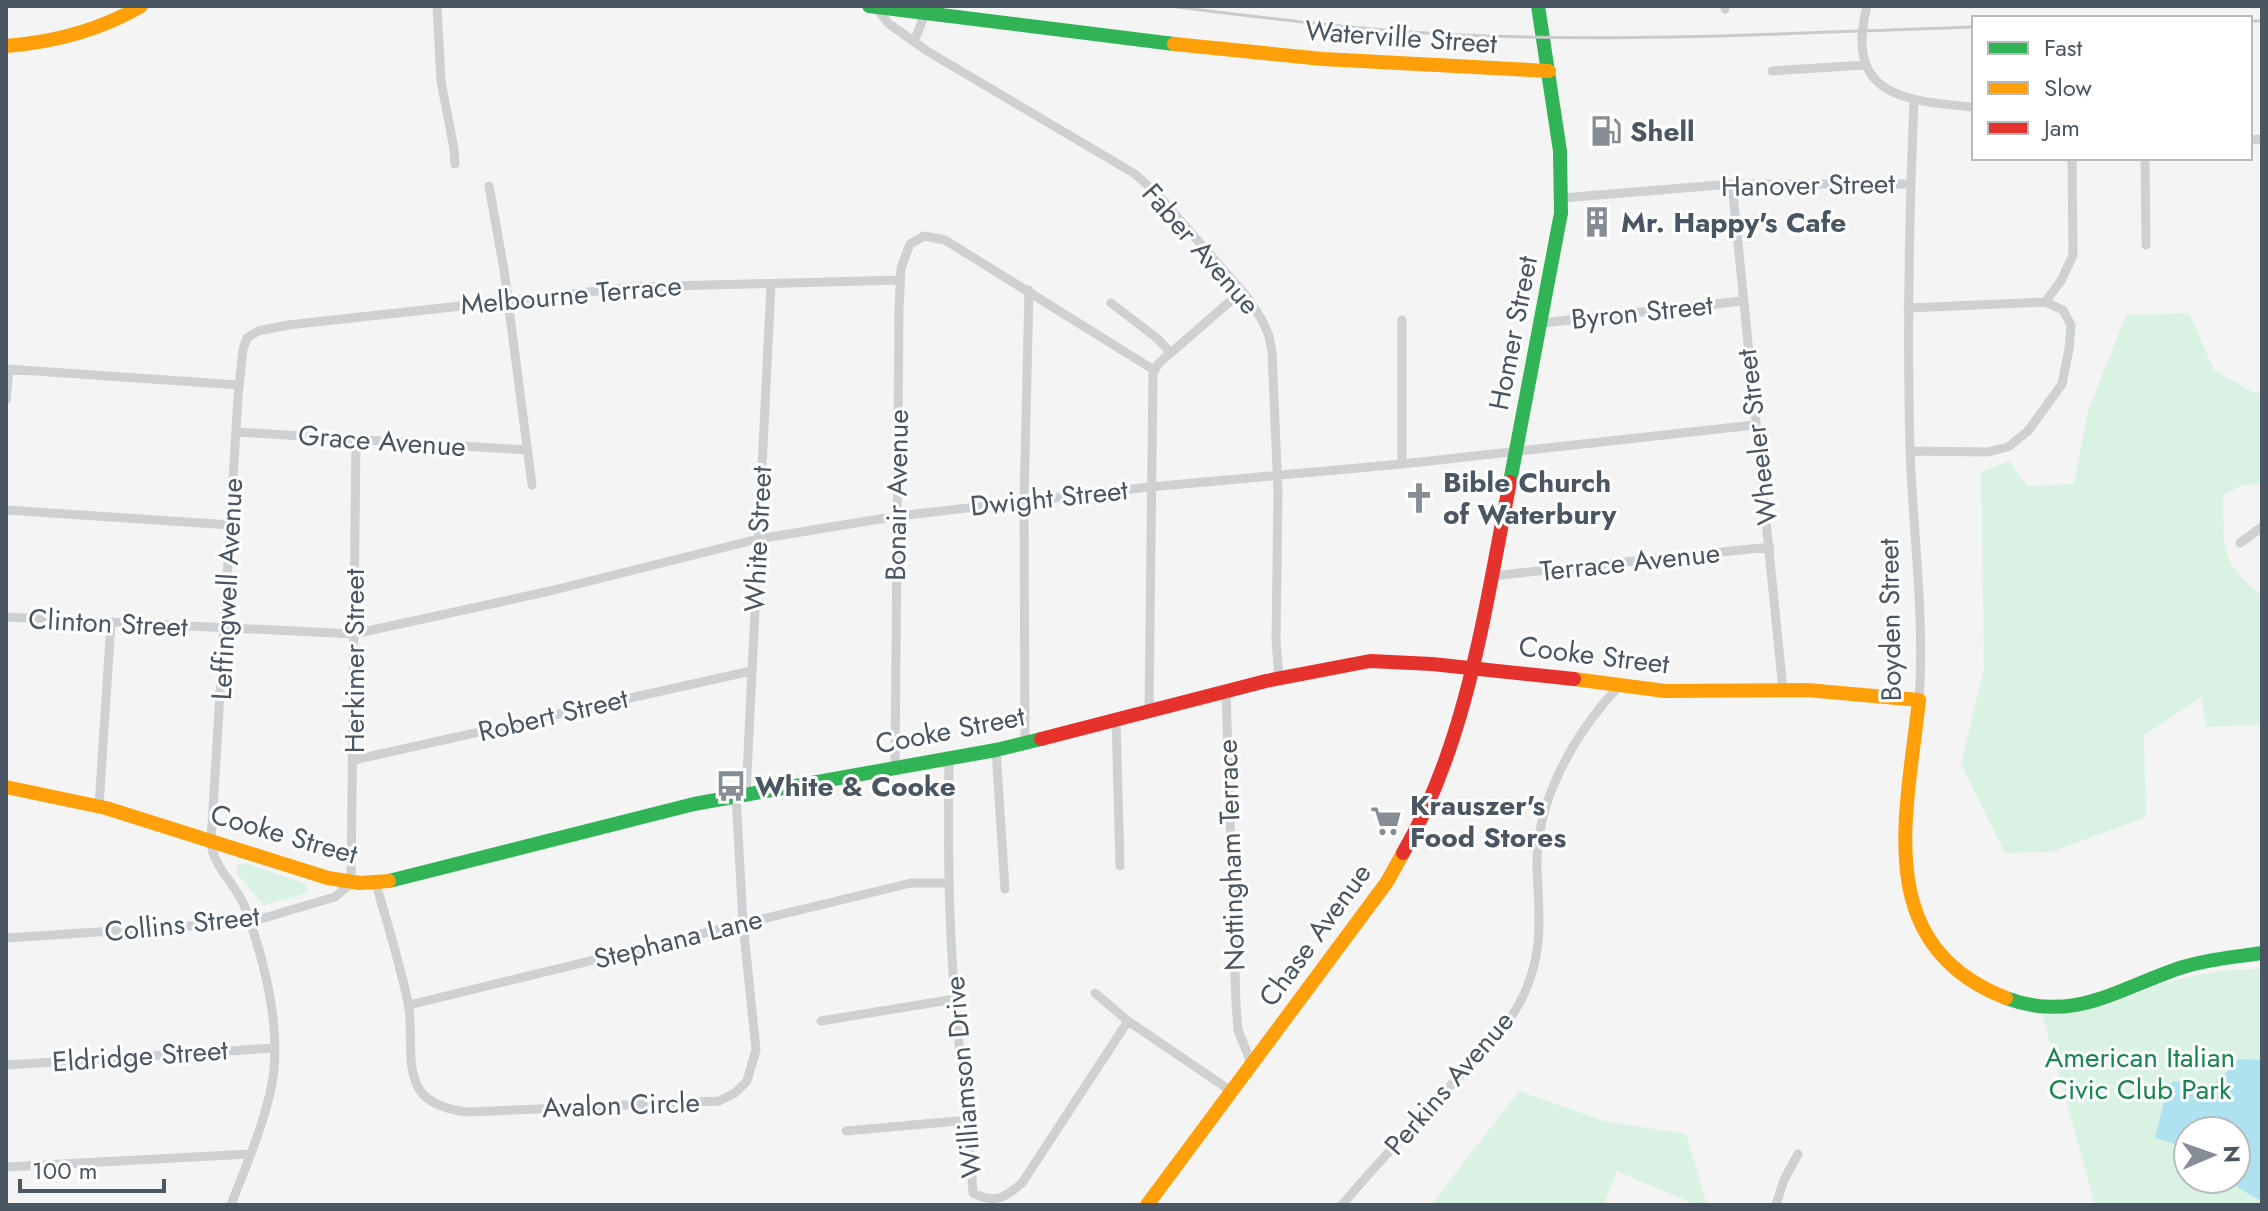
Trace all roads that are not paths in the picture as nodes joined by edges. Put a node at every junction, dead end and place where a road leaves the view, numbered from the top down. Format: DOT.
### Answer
graph roads {
  1 [pos="141,6"];
  2 [pos="437,6"];
  3 [pos="869,6"];
  4 [pos="1538,6"];
  5 [pos="1867,6"];
  6 [pos="876,7"];
  7 [pos="925,14"];
  8 [pos="914,42"];
  9 [pos="6,46"];
  10 [pos="1865,65"];
  11 [pos="1549,71"];
  12 [pos="1772,71"];
  13 [pos="1914,101"];
  14 [pos="1972,107"];
  15 [pos="2072,160"];
  16 [pos="2145,160"];
  17 [pos="455,164"];
  18 [pos="1732,184"];
  19 [pos="1911,184"];
  20 [pos="489,186"];
  21 [pos="1562,198"];
  22 [pos="2146,245"];
  23 [pos="900,280"];
  24 [pos="771,284"];
  25 [pos="1029,290"];
  26 [pos="1242,291"];
  27 [pos="508,299"];
  28 [pos="1742,301"];
  29 [pos="2045,302"];
  30 [pos="1111,303"];
  31 [pos="1908,308"];
  32 [pos="1402,320"];
  33 [pos="1542,323"];
  34 [pos="247,338"];
  35 [pos="1171,353"];
  36 [pos="7,370"];
  37 [pos="1154,370"];
  38 [pos="239,385"];
  39 [pos="6,400"];
  40 [pos="1754,425"];
  41 [pos="236,432"];
  42 [pos="356,440"];
  43 [pos="527,450"];
  44 [pos="1517,450"];
  45 [pos="1910,451"];
  46 [pos="1402,464"];
  47 [pos="1278,476"];
  48 [pos="532,485"];
  49 [pos="1150,487"];
  50 [pos="1024,501"];
  51 [pos="6,510"];
  52 [pos="898,516"];
  53 [pos="231,525"];
  54 [pos="2262,527"];
  55 [pos="758,539"];
  56 [pos="2240,543"];
  57 [pos="1770,547"];
  58 [pos="1491,576"];
  59 [pos="6,617"];
  60 [pos="111,623"];
  61 [pos="225,630"];
  62 [pos="354,634"];
  63 [pos="1472,668"];
  64 [pos="751,671"];
  65 [pos="1279,678"];
  66 [pos="1619,686"];
  67 [pos="1783,690"];
  68 [pos="1226,691"];
  69 [pos="1919,700"];
  70 [pos="1149,711"];
  71 [pos="1116,719"];
  72 [pos="1025,743"];
  73 [pos="996,750"];
  74 [pos="949,758"];
  75 [pos="354,760"];
  76 [pos="895,768"];
  77 [pos="6,787"];
  78 [pos="741,795"];
  79 [pos="99,806"];
  80 [pos="211,841"];
  81 [pos="1120,866"];
  82 [pos="351,883"];
  83 [pos="948,883"];
  84 [pos="376,884"];
  85 [pos="1005,889"];
  86 [pos="250,922"];
  87 [pos="743,923"];
  88 [pos="6,938"];
  89 [pos="2262,953"];
  90 [pos="1095,993"];
  91 [pos="955,999"];
  92 [pos="409,1005"];
  93 [pos="821,1021"];
  94 [pos="1128,1021"];
  95 [pos="274,1048"];
  96 [pos="6,1065"];
  97 [pos="1252,1065"];
  98 [pos="1231,1091"];
  99 [pos="969,1120"];
  100 [pos="846,1131"];
  101 [pos="250,1154"];
  102 [pos="1798,1154"];
  103 [pos="6,1167"];
  104 [pos="231,1205"];
  105 [pos="1147,1205"];
  106 [pos="1342,1205"];
  107 [pos="1776,1205"];
  1 -- 9 [label="main road"];
  2 -- 17 [label="street"];
  3 -- 6 [label="main road, Waterville Street"];
  4 -- 11 [label="main road, Homer Street"];
  5 -- 10 [label="street"];
  6 -- 7 [label="main road, Waterville Street"];
  6 -- 8 [label="street, Faber Avenue"];
  7 -- 8 [label="street"];
  7 -- 11 [label="main road, Waterville Street"];
  8 -- 26 [label="street, Faber Avenue"];
  10 -- 12 [label="street"];
  10 -- 13 [label="street"];
  11 -- 21 [label="main road, Homer Street"];
  13 -- 14 [label="street"];
  13 -- 19 [label="street, Boyden Street"];
  15 -- 29 [label="street"];
  16 -- 22 [label="street"];
  18 -- 19 [label="street, Hanover Street"];
  18 -- 21 [label="street, Hanover Street"];
  18 -- 28 [label="street, Wheeler Street"];
  19 -- 31 [label="street, Boyden Street"];
  20 -- 27 [label="street"];
  21 -- 33 [label="main road, Homer Street"];
  23 -- 24 [label="street, Melbourne Terrace"];
  23 -- 25 [label="street, Bonair Avenue"];
  23 -- 52 [label="street, Bonair Avenue"];
  24 -- 27 [label="street, Melbourne Terrace"];
  24 -- 55 [label="street, White Street"];
  25 -- 37 [label="street"];
  25 -- 50 [label="street"];
  26 -- 35 [label="street"];
  26 -- 47 [label="street, Faber Avenue"];
  27 -- 34 [label="street, Melbourne Terrace"];
  27 -- 43 [label="street"];
  28 -- 33 [label="street, Byron Street"];
  28 -- 40 [label="street, Wheeler Street"];
  29 -- 31 [label="street"];
  29 -- 45 [label="street"];
  30 -- 35 [label="street"];
  31 -- 45 [label="street, Boyden Street"];
  32 -- 46 [label="street"];
  33 -- 44 [label="main road, Homer Street"];
  34 -- 38 [label="street, Leffingwell Avenue"];
  35 -- 37 [label="street"];
  36 -- 38 [label="street"];
  36 -- 39 [label="street"];
  37 -- 49 [label="street"];
  38 -- 41 [label="street, Leffingwell Avenue"];
  40 -- 44 [label="street, Dwight Street"];
  40 -- 57 [label="street, Wheeler Street"];
  41 -- 42 [label="street, Grace Avenue"];
  41 -- 53 [label="street, Leffingwell Avenue"];
  42 -- 43 [label="street, Grace Avenue"];
  42 -- 62 [label="street, Herkimer Street"];
  43 -- 48 [label="street"];
  44 -- 46 [label="street, Dwight Street"];
  44 -- 58 [label="main road, Homer Street"];
  45 -- 69 [label="street, Boyden Street"];
  46 -- 47 [label="street, Dwight Street"];
  47 -- 49 [label="street, Dwight Street"];
  47 -- 65 [label="street, Faber Avenue"];
  49 -- 50 [label="street, Dwight Street"];
  49 -- 70 [label="street"];
  50 -- 52 [label="street, Dwight Street"];
  50 -- 72 [label="street"];
  51 -- 53 [label="street"];
  52 -- 55 [label="street, Dwight Street"];
  52 -- 76 [label="street, Bonair Avenue"];
  53 -- 61 [label="street, Leffingwell Avenue"];
  54 -- 56 [label="street"];
  55 -- 62 [label="street, Dwight Street"];
  55 -- 64 [label="street, White Street"];
  57 -- 58 [label="street, Terrace Avenue"];
  57 -- 67 [label="street, Wheeler Street"];
  58 -- 63 [label="main road, Homer Street"];
  59 -- 60 [label="street, Clinton Street"];
  60 -- 61 [label="street, Clinton Street"];
  60 -- 79 [label="street"];
  61 -- 62 [label="street, Clinton Street"];
  61 -- 80 [label="street, Leffingwell Avenue"];
  62 -- 75 [label="street, Herkimer Street"];
  63 -- 65 [label="main road, Cooke Street"];
  63 -- 66 [label="main road, Cooke Street"];
  63 -- 97 [label="main road, Chase Avenue"];
  64 -- 75 [label="street, Robert Street"];
  64 -- 78 [label="street, White Street"];
  65 -- 68 [label="main road, Cooke Street"];
  66 -- 67 [label="main road, Cooke Street"];
  66 -- 106 [label="street, Perkins Avenue"];
  67 -- 69 [label="main road, Cooke Street"];
  68 -- 70 [label="main road, Cooke Street"];
  68 -- 97 [label="street, Nottingham Terrace"];
  69 -- 89 [label="main road, Boyden Street"];
  70 -- 71 [label="main road, Cooke Street"];
  71 -- 72 [label="main road, Cooke Street"];
  71 -- 81 [label="street"];
  72 -- 73 [label="main road, Cooke Street"];
  73 -- 74 [label="main road, Cooke Street"];
  73 -- 85 [label="street"];
  74 -- 76 [label="main road, Cooke Street"];
  74 -- 83 [label="street, Williamson Drive"];
  75 -- 82 [label="street, Herkimer Street"];
  76 -- 78 [label="main road, Cooke Street"];
  77 -- 79 [label="main road, Cooke Street"];
  78 -- 84 [label="main road, Cooke Street"];
  78 -- 87 [label="street, Avalon Circle"];
  79 -- 80 [label="main road, Cooke Street"];
  80 -- 82 [label="main road, Cooke Street"];
  80 -- 86 [label="street"];
  82 -- 84 [label="main road, Cooke Street"];
  82 -- 86 [label="street, Collins Street"];
  83 -- 87 [label="street, Stephana Lane"];
  83 -- 91 [label="street, Williamson Drive"];
  84 -- 92 [label="street, Avalon Circle"];
  86 -- 88 [label="street, Collins Street"];
  86 -- 95 [label="street"];
  87 -- 92 [label="street, Stephana Lane"];
  87 -- 92 [label="street, Avalon Circle"];
  90 -- 94 [label="street"];
  91 -- 93 [label="street"];
  91 -- 99 [label="street, Williamson Drive"];
  94 -- 98 [label="street"];
  94 -- 99 [label="street, Williamson Drive"];
  95 -- 96 [label="street, Eldridge Street"];
  95 -- 101 [label="street"];
  97 -- 98 [label="main road, Chase Avenue"];
  98 -- 105 [label="main road, Chase Avenue"];
  99 -- 100 [label="street"];
  101 -- 103 [label="street"];
  101 -- 104 [label="street"];
  102 -- 107 [label="street"];
}
